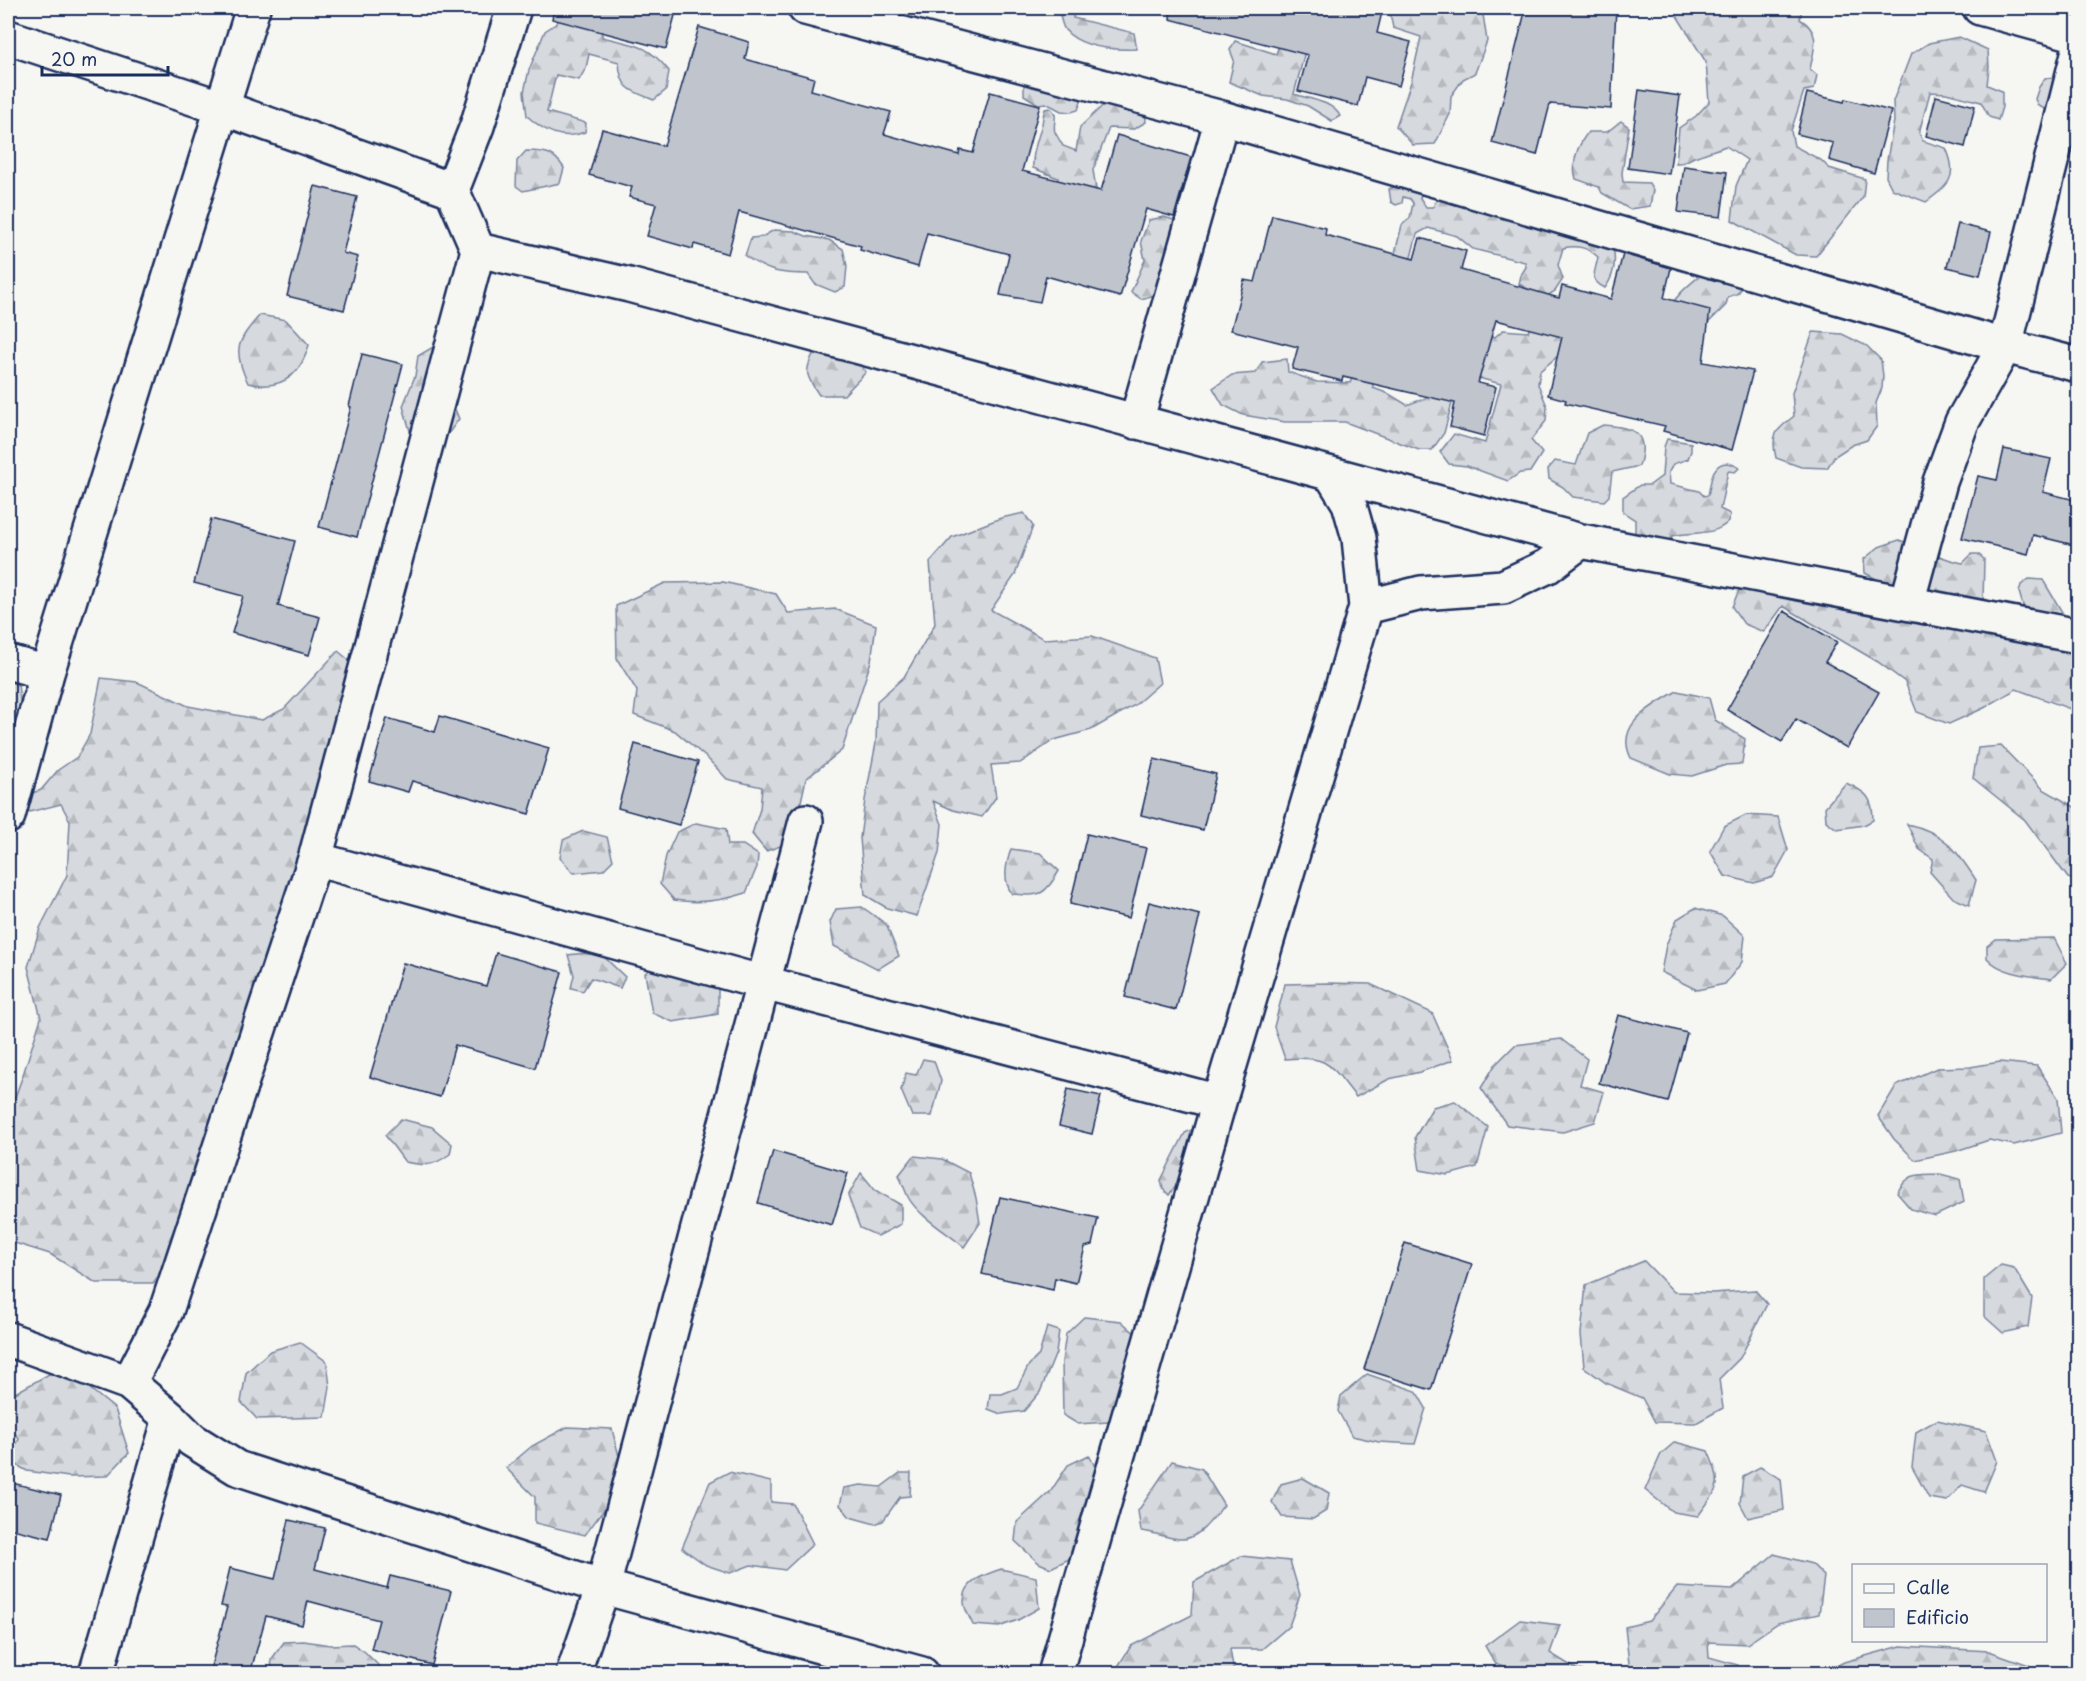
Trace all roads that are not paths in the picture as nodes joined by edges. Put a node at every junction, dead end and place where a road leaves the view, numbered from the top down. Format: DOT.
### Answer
graph roads {
  1 [pos="253,8"];
  2 [pos="514,8"];
  3 [pos="805,8"];
  4 [pos="1980,8"];
  5 [pos="2079,35"];
  6 [pos="8,37"];
  7 [pos="2079,54"];
  8 [pos="223,108"];
  9 [pos="1222,118"];
  10 [pos="452,190"];
  11 [pos="478,250"];
  12 [pos="2005,346"];
  13 [pos="2079,365"];
  14 [pos="1136,422"];
  15 [pos="1330,474"];
  16 [pos="1581,541"];
  17 [pos="1906,603"];
  18 [pos="1366,607"];
  19 [pos="2079,636"];
  20 [pos="8,663"];
  21 [pos="47,673"];
  22 [pos="8,816"];
  23 [pos="806,821"];
  24 [pos="315,859"];
  25 [pos="764,983"];
  26 [pos="1219,1102"];
  27 [pos="8,1339"];
  28 [pos="129,1383"];
  29 [pos="170,1418"];
  30 [pos="603,1587"];
  31 [pos="96,1674"];
  32 [pos="573,1674"];
  33 [pos="922,1674"];
  34 [pos="1055,1674"];
  1 -- 8 [label="street"];
  2 -- 10 [label="street"];
  3 -- 9 [label="street"];
  4 -- 5 [label="street"];
  6 -- 8 [label="street"];
  7 -- 12 [label="street"];
  8 -- 10 [label="street"];
  8 -- 21 [label="street"];
  9 -- 12 [label="street"];
  9 -- 14 [label="street"];
  10 -- 11 [label="street"];
  11 -- 14 [label="street"];
  11 -- 24 [label="street"];
  12 -- 13 [label="street"];
  12 -- 17 [label="street"];
  14 -- 15 [label="street"];
  15 -- 16 [label="street"];
  15 -- 18 [label="street"];
  16 -- 17 [label="street"];
  16 -- 18 [label="street"];
  17 -- 19 [label="street"];
  18 -- 26 [label="street"];
  20 -- 21 [label="street"];
  21 -- 22 [label="street"];
  23 -- 25 [label="street"];
  24 -- 25 [label="street"];
  24 -- 28 [label="street"];
  25 -- 26 [label="street"];
  25 -- 30 [label="street"];
  26 -- 34 [label="street"];
  27 -- 28 [label="street"];
  28 -- 29 [label="street"];
  29 -- 30 [label="street"];
  29 -- 31 [label="street"];
  30 -- 32 [label="street"];
  30 -- 33 [label="street"];
}
